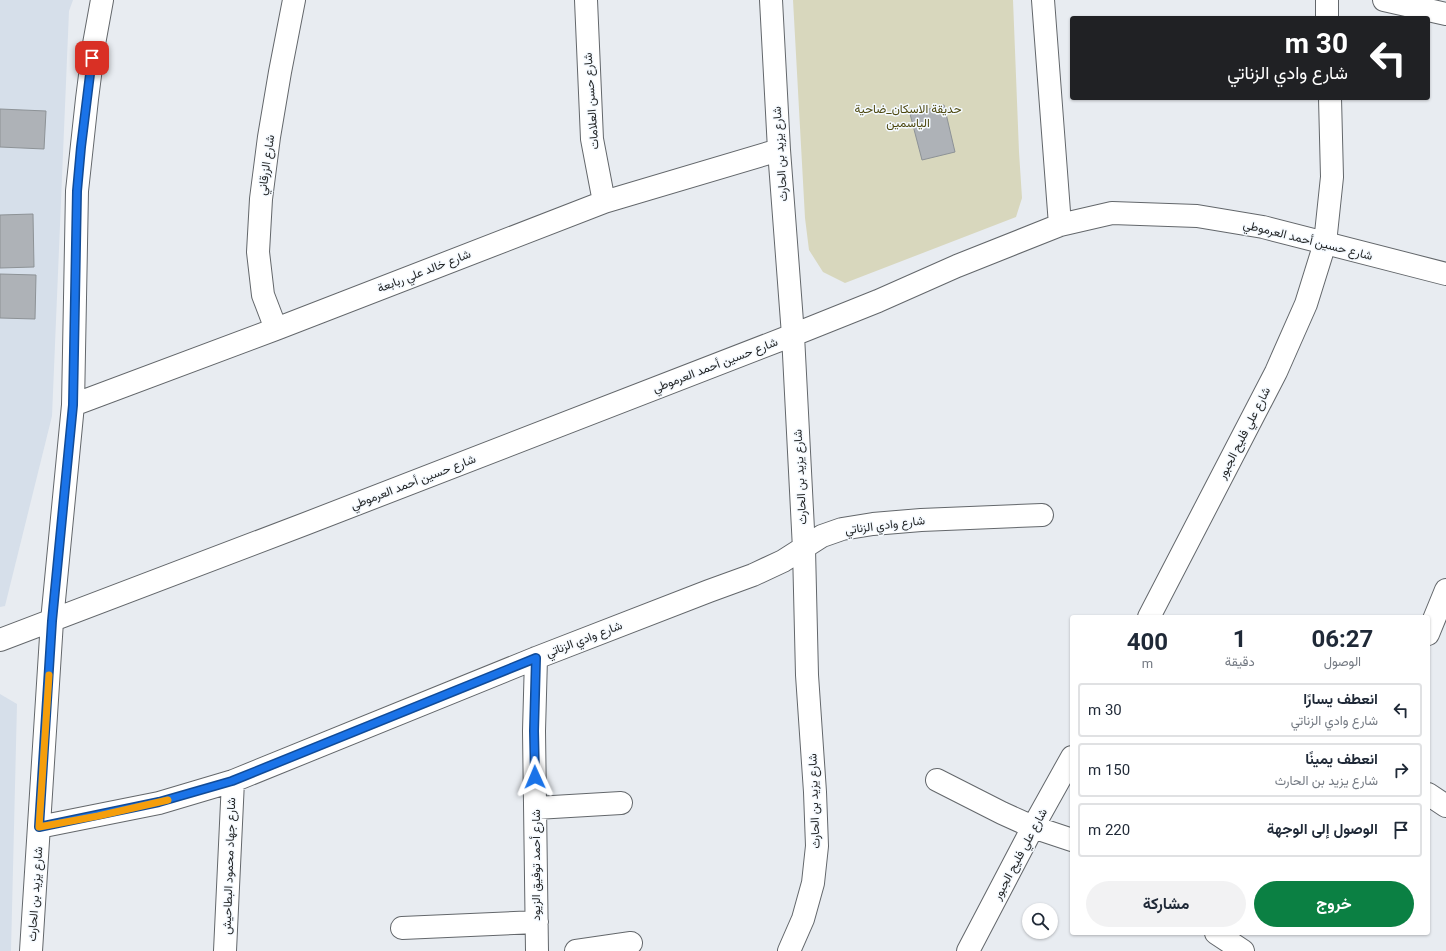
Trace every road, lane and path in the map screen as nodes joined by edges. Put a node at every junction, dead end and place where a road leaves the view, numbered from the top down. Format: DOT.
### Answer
graph roads {
  1 [pos="102,0"];
  2 [pos="294,0"];
  3 [pos="586,0"];
  4 [pos="771,0"];
  5 [pos="1043,0"];
  6 [pos="1327,0"];
  7 [pos="1384,0"];
  8 [pos="1446,14"];
  9 [pos="1327,16"];
  10 [pos="1330,100"];
  11 [pos="779,150"];
  12 [pos="604,202"];
  13 [pos="1060,225"];
  14 [pos="1325,244"];
  15 [pos="1446,274"];
  16 [pos="276,329"];
  17 [pos="793,335"];
  18 [pos="73,405"];
  19 [pos="1042,515"];
  20 [pos="804,548"];
  21 [pos="1446,590"];
  22 [pos="1150,615"];
  23 [pos="52,621"];
  24 [pos="1430,629"];
  25 [pos="0,640"];
  26 [pos="536,658"];
  27 [pos="1070,761"];
  28 [pos="938,780"];
  29 [pos="232,781"];
  30 [pos="1430,795"];
  31 [pos="621,804"];
  32 [pos="1446,806"];
  33 [pos="536,808"];
  34 [pos="39,827"];
  35 [pos="1033,827"];
  36 [pos="1070,839"];
  37 [pos="537,922"];
  38 [pos="402,928"];
  39 [pos="1219,935"];
  40 [pos="630,944"];
  41 [pos="31,951"];
  42 [pos="225,951"];
  43 [pos="537,951"];
  44 [pos="576,951"];
  45 [pos="790,951"];
  46 [pos="968,951"];
  47 [pos="1243,951"];
  1 -- 18 [label="street, شارع يزيد بن الحارث"];
  2 -- 16 [label="street, شارع الزرقاني"];
  3 -- 12 [label="street, شارع حسن العلامات"];
  4 -- 11 [label="street, شارع يزيد بن الحارث"];
  5 -- 13 [label="street"];
  6 -- 9 [label="street"];
  7 -- 8 [label="street"];
  10 -- 14 [label="street, شارع علي فليح الجبور"];
  11 -- 12 [label="street, شارع خالد علي ربابعة"];
  11 -- 17 [label="street, شارع يزيد بن الحارث"];
  12 -- 16 [label="street, شارع خالد علي ربابعة"];
  13 -- 14 [label="street, شارع حسين أحمد العرموطي"];
  13 -- 17 [label="street, شارع حسين أحمد العرموطي"];
  14 -- 15 [label="street, شارع حسين أحمد العرموطي"];
  14 -- 22 [label="street, شارع علي فليح الجبور"];
  16 -- 18 [label="street, شارع خالد علي ربابعة"];
  17 -- 20 [label="street, شارع يزيد بن الحارث"];
  17 -- 23 [label="street, شارع حسين أحمد العرموطي"];
  18 -- 23 [label="street, شارع يزيد بن الحارث"];
  19 -- 20 [label="street, شارع وادي الزناتي"];
  20 -- 26 [label="street, شارع وادي الزناتي"];
  20 -- 45 [label="street, شارع يزيد بن الحارث"];
  21 -- 24 [label="street"];
  23 -- 25 [label="street, شارع حسين أحمد العرموطي"];
  23 -- 34 [label="street, شارع يزيد بن الحارث"];
  26 -- 29 [label="street, شارع وادي الزناتي"];
  26 -- 33 [label="street, شارع أحمد توفيق الزيود"];
  27 -- 35 [label="street, شارع علي فليح الجبور"];
  28 -- 35 [label="street"];
  29 -- 34 [label="street, شارع وادي الزناتي"];
  29 -- 42 [label="street, شارع جهاد محمود البطاحيش"];
  30 -- 32 [label="street"];
  31 -- 33 [label="street"];
  33 -- 37 [label="street, شارع أحمد توفيق الزيود"];
  34 -- 41 [label="street, شارع يزيد بن الحارث"];
  35 -- 36 [label="street"];
  35 -- 46 [label="street, شارع علي فليح الجبور"];
  37 -- 38 [label="street"];
  37 -- 43 [label="street, شارع أحمد توفيق الزيود"];
  39 -- 47 [label="street"];
  40 -- 44 [label="street"];
}
